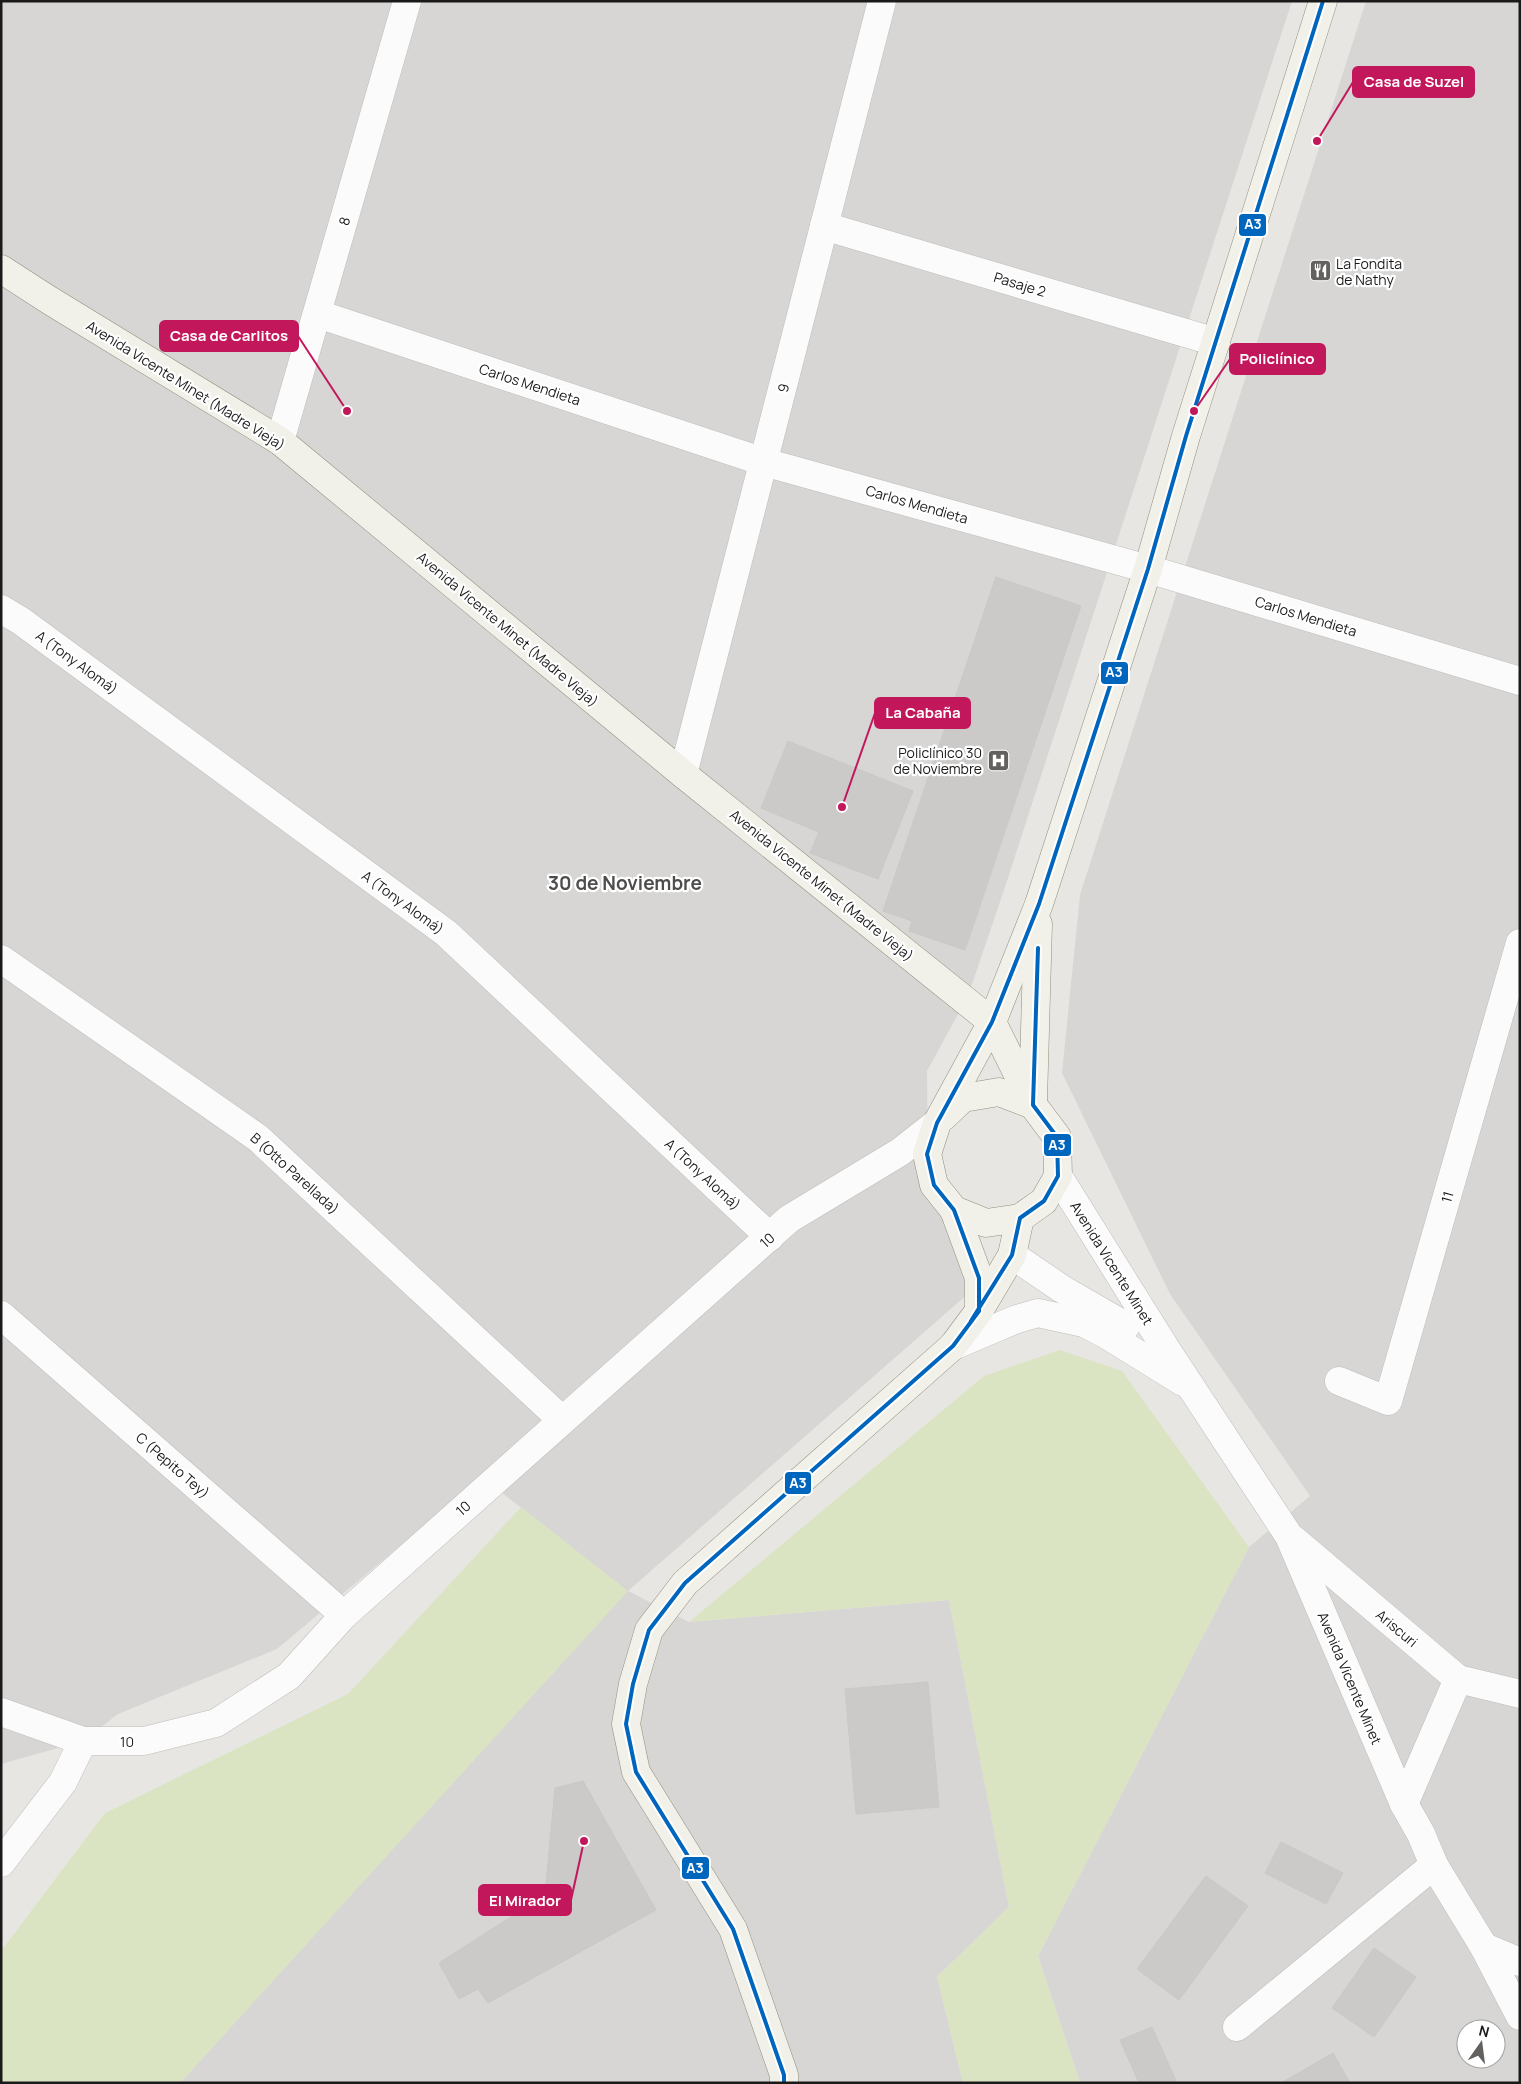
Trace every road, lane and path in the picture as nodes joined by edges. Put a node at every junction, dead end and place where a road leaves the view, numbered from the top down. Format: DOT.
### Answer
graph roads {
  1 [pos="407,1"];
  2 [pos="882,1"];
  3 [pos="1323,1"];
  4 [pos="824,226"];
  5 [pos="1,269"];
  6 [pos="318,314"];
  7 [pos="1216,342"];
  8 [pos="280,441"];
  9 [pos="764,462"];
  10 [pos="1148,568"];
  11 [pos="1,609"];
  12 [pos="1520,681"];
  13 [pos="683,774"];
  14 [pos="1039,904"];
  15 [pos="1520,943"];
  16 [pos="1,959"];
  17 [pos="992,1022"];
  18 [pos="1033,1104"];
  19 [pos="937,1123"];
  20 [pos="1058,1176"];
  21 [pos="954,1210"];
  22 [pos="1020,1218"];
  23 [pos="770,1237"];
  24 [pos="1012,1255"];
  25 [pos="979,1311"];
  26 [pos="1,1315"];
  27 [pos="953,1346"];
  28 [pos="1166,1350"];
  29 [pos="1339,1381"];
  30 [pos="1191,1387"];
  31 [pos="562,1420"];
  32 [pos="1289,1536"];
  33 [pos="344,1615"];
  34 [pos="1458,1679"];
  35 [pos="1520,1694"];
  36 [pos="1,1712"];
  37 [pos="83,1741"];
  38 [pos="1404,1804"];
  39 [pos="1,1863"];
  40 [pos="1434,1865"];
  41 [pos="1484,1947"];
  42 [pos="1520,1962"];
  43 [pos="1520,2016"];
  44 [pos="1237,2027"];
  45 [pos="784,2083"];
  1 -- 6 [label="street, 8"];
  2 -- 4 [label="street, 9"];
  3 -- 7 [label="main road, 10"];
  4 -- 7 [label="street, Pasaje 2"];
  4 -- 9 [label="street, 9"];
  5 -- 8 [label="main road, Avenida Vicente Minet (Madre Vieja)"];
  6 -- 8 [label="street, 8"];
  6 -- 9 [label="street, Carlos Mendieta"];
  7 -- 10 [label="main road, 10"];
  8 -- 13 [label="main road, Avenida Vicente Minet (Madre Vieja)"];
  9 -- 10 [label="street, Carlos Mendieta"];
  9 -- 13 [label="street, 9"];
  10 -- 12 [label="street, Carlos Mendieta"];
  10 -- 14 [label="main road, 10"];
  11 -- 23 [label="street, A (Tony Alomá)"];
  13 -- 17 [label="main road, Avenida Vicente Minet (Madre Vieja)"];
  14 -- 17 [label="main road, 10"];
  14 -- 18 [label="main road, 10"];
  15 -- 29 [label="street, 11"];
  16 -- 31 [label="street, B (Otto Parellada)"];
  17 -- 18 [label="main road"];
  17 -- 19 [label="main road, 10"];
  18 -- 19 [label="main road, 10"];
  18 -- 20 [label="main road"];
  19 -- 21 [label="main road, 10"];
  19 -- 23 [label="street, 10"];
  20 -- 22 [label="main road, 10"];
  20 -- 28 [label="street, Avenida Vicente Minet"];
  21 -- 22 [label="main road, 10"];
  21 -- 25 [label="main road"];
  22 -- 24 [label="main road"];
  23 -- 31 [label="street, 10"];
  24 -- 25 [label="main road"];
  24 -- 28 [label="street, Avenida Vicente Minet"];
  25 -- 27 [label="main road"];
  26 -- 33 [label="street, C (Pepito Tey)"];
  27 -- 30 [label="street"];
  27 -- 45 [label="main road"];
  28 -- 30 [label="street, Avenida Vicente Minet"];
  30 -- 32 [label="street, Avenida Vicente Minet"];
  31 -- 33 [label="street, 10"];
  32 -- 34 [label="street, Ariscuri"];
  32 -- 38 [label="street, Avenida Vicente Minet"];
  33 -- 37 [label="street, 10"];
  34 -- 35 [label="street, Ariscuri"];
  34 -- 38 [label="street"];
  36 -- 37 [label="street, 10"];
  37 -- 39 [label="street"];
  38 -- 40 [label="street, Avenida Vicente Minet"];
  40 -- 41 [label="street, Avenida Vicente Minet"];
  40 -- 44 [label="street"];
  41 -- 42 [label="street"];
  41 -- 43 [label="street, Avenida Vicente Minet"];
}
